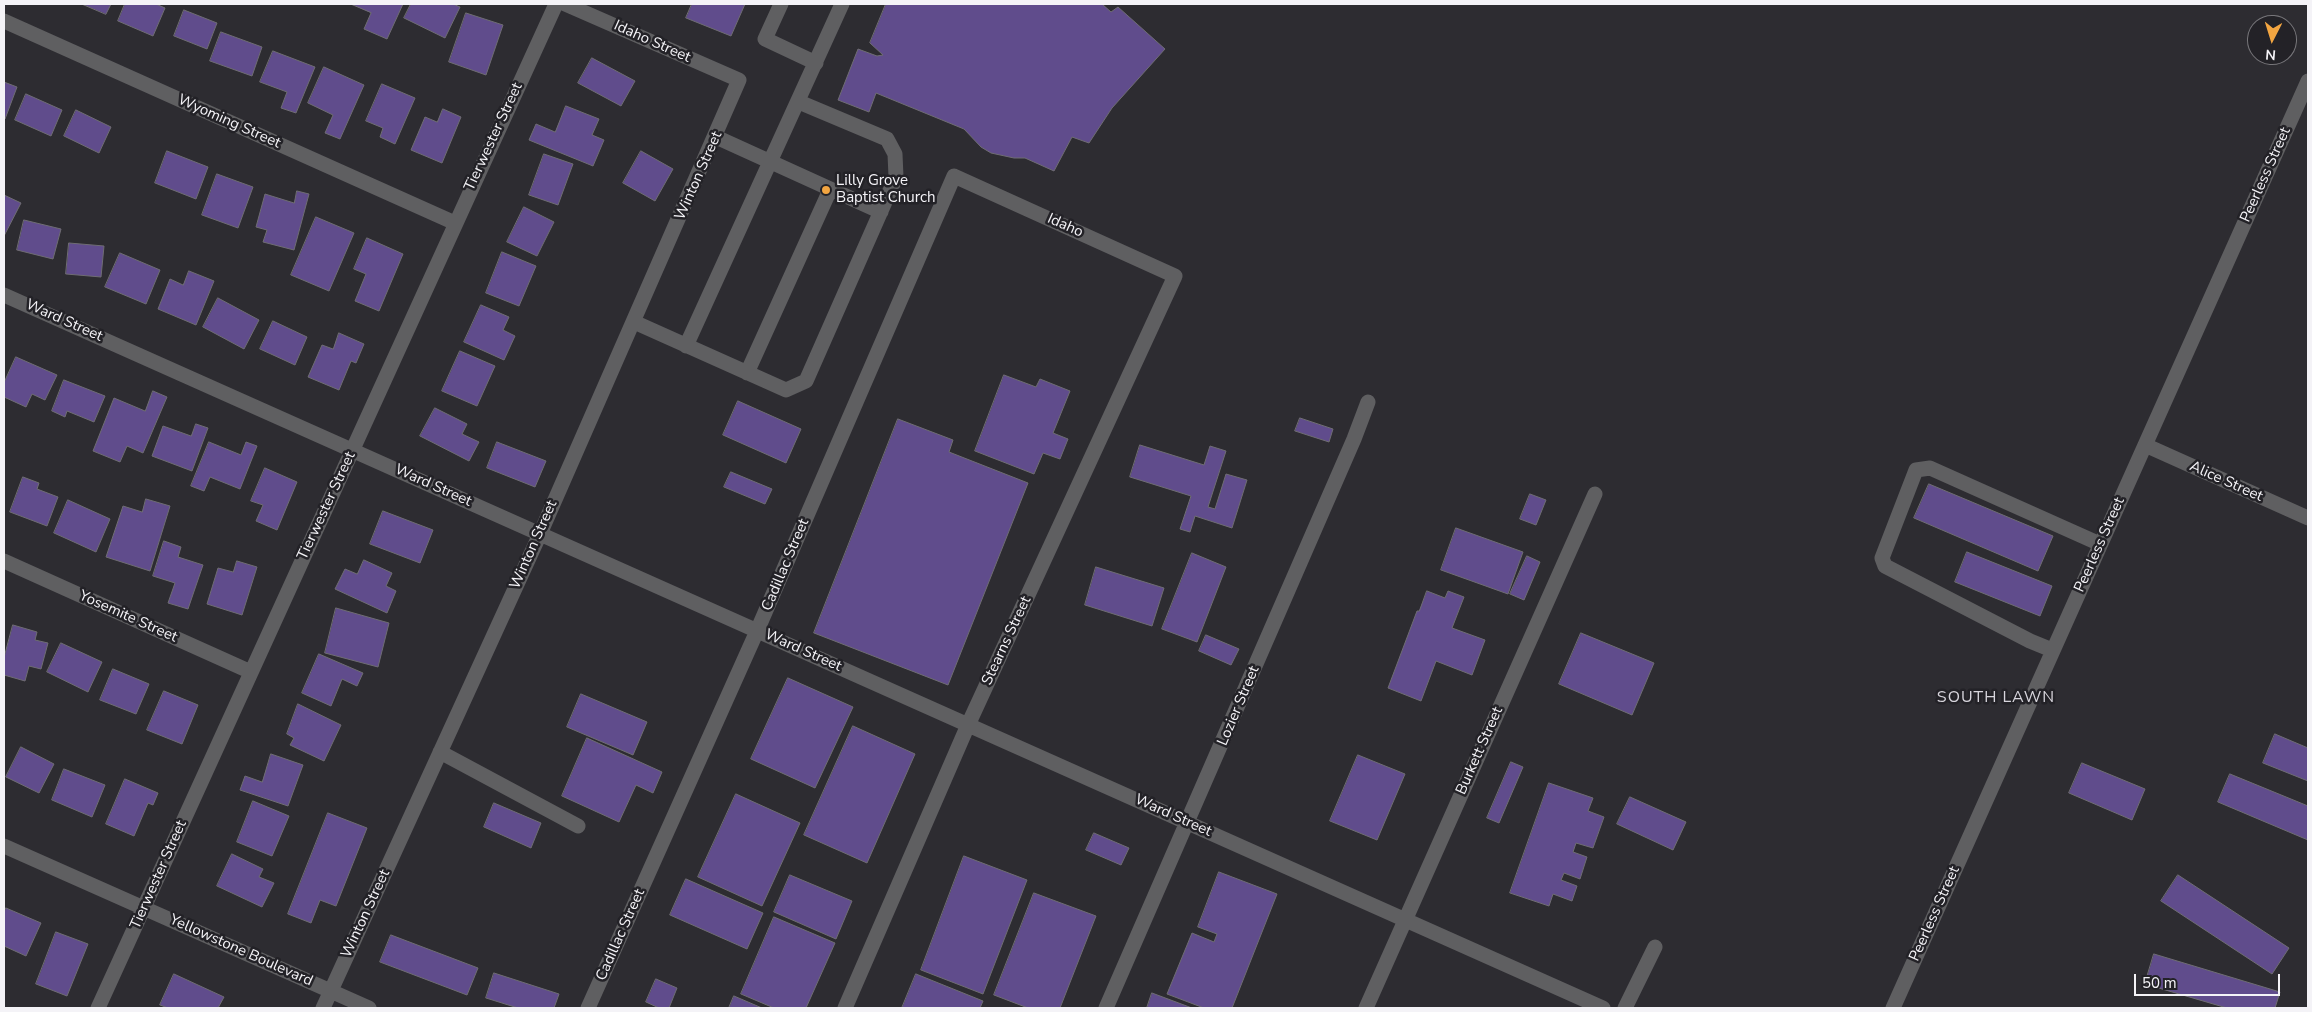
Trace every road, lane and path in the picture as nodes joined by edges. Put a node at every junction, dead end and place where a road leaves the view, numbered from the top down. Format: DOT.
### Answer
graph roads {
  1 [pos="556,4"];
  2 [pos="565,4"];
  3 [pos="781,4"];
  4 [pos="842,4"];
  5 [pos="4,21"];
  6 [pos="816,63"];
  7 [pos="740,80"];
  8 [pos="2308,82"];
  9 [pos="799,102"];
  10 [pos="716,137"];
  11 [pos="769,161"];
  12 [pos="954,176"];
  13 [pos="830,190"];
  14 [pos="881,212"];
  15 [pos="455,223"];
  16 [pos="1175,276"];
  17 [pos="4,295"];
  18 [pos="634,322"];
  19 [pos="686,346"];
  20 [pos="747,373"];
  21 [pos="1368,402"];
  22 [pos="2145,446"];
  23 [pos="352,450"];
  24 [pos="1595,494"];
  25 [pos="2308,518"];
  26 [pos="540,534"];
  27 [pos="2100,544"];
  28 [pos="4,562"];
  29 [pos="757,631"];
  30 [pos="2052,650"];
  31 [pos="251,672"];
  32 [pos="968,725"];
  33 [pos="440,752"];
  34 [pos="1188,823"];
  35 [pos="578,826"];
  36 [pos="4,846"];
  37 [pos="144,908"];
  38 [pos="1405,920"];
  39 [pos="1655,947"];
  40 [pos="330,991"];
  41 [pos="98,1008"];
  42 [pos="323,1008"];
  43 [pos="368,1008"];
  44 [pos="588,1008"];
  45 [pos="844,1008"];
  46 [pos="1106,1008"];
  47 [pos="1366,1008"];
  48 [pos="1603,1008"];
  49 [pos="1625,1008"];
  50 [pos="1893,1008"];
  1 -- 15 [label="street, Tierwester Street"];
  2 -- 7 [label="street, Idaho Street"];
  3 -- 6 [label="street"];
  4 -- 6 [label="street"];
  5 -- 15 [label="street, Wyoming Street"];
  6 -- 9 [label="street"];
  7 -- 10 [label="street, Winton Street"];
  8 -- 22 [label="street, Peerless Street"];
  9 -- 11 [label="street"];
  9 -- 14 [label="street"];
  10 -- 11 [label="street"];
  10 -- 18 [label="street, Winton Street"];
  11 -- 13 [label="street"];
  11 -- 19 [label="street"];
  12 -- 16 [label="street, Idaho"];
  12 -- 29 [label="street, Cadillac Street"];
  13 -- 14 [label="street"];
  13 -- 20 [label="street"];
  14 -- 20 [label="street"];
  15 -- 23 [label="street, Tierwester Street"];
  16 -- 32 [label="street, Stearns Street"];
  17 -- 23 [label="street, Ward Street"];
  18 -- 19 [label="street"];
  18 -- 26 [label="street, Winton Street"];
  19 -- 20 [label="street"];
  21 -- 34 [label="street, Lozier Street"];
  22 -- 25 [label="street, Alice Street"];
  22 -- 27 [label="street, Peerless Street"];
  23 -- 26 [label="street, Ward Street"];
  23 -- 31 [label="street, Tierwester Street"];
  24 -- 38 [label="street, Burkett Street"];
  26 -- 29 [label="street, Ward Street"];
  26 -- 33 [label="street, Winton Street"];
  27 -- 30 [label="street, Peerless Street"];
  27 -- 30 [label="street"];
  28 -- 31 [label="street, Yosemite Street"];
  29 -- 32 [label="street, Ward Street"];
  29 -- 44 [label="street, Cadillac Street"];
  30 -- 50 [label="street, Peerless Street"];
  31 -- 37 [label="street, Tierwester Street"];
  32 -- 34 [label="street, Ward Street"];
  32 -- 45 [label="street, Stearns Street"];
  33 -- 35 [label="street"];
  33 -- 40 [label="street, Winton Street"];
  34 -- 38 [label="street, Ward Street"];
  34 -- 46 [label="street, Lozier Street"];
  36 -- 37 [label="street, Yellowstone Boulevard"];
  37 -- 40 [label="street, Yellowstone Boulevard"];
  37 -- 41 [label="street, Tierwester Street"];
  38 -- 47 [label="street, Burkett Street"];
  38 -- 48 [label="street, Ward Street"];
  39 -- 49 [label="street"];
  40 -- 42 [label="street, Winton Street"];
  40 -- 43 [label="street, Yellowstone Boulevard"];
}
